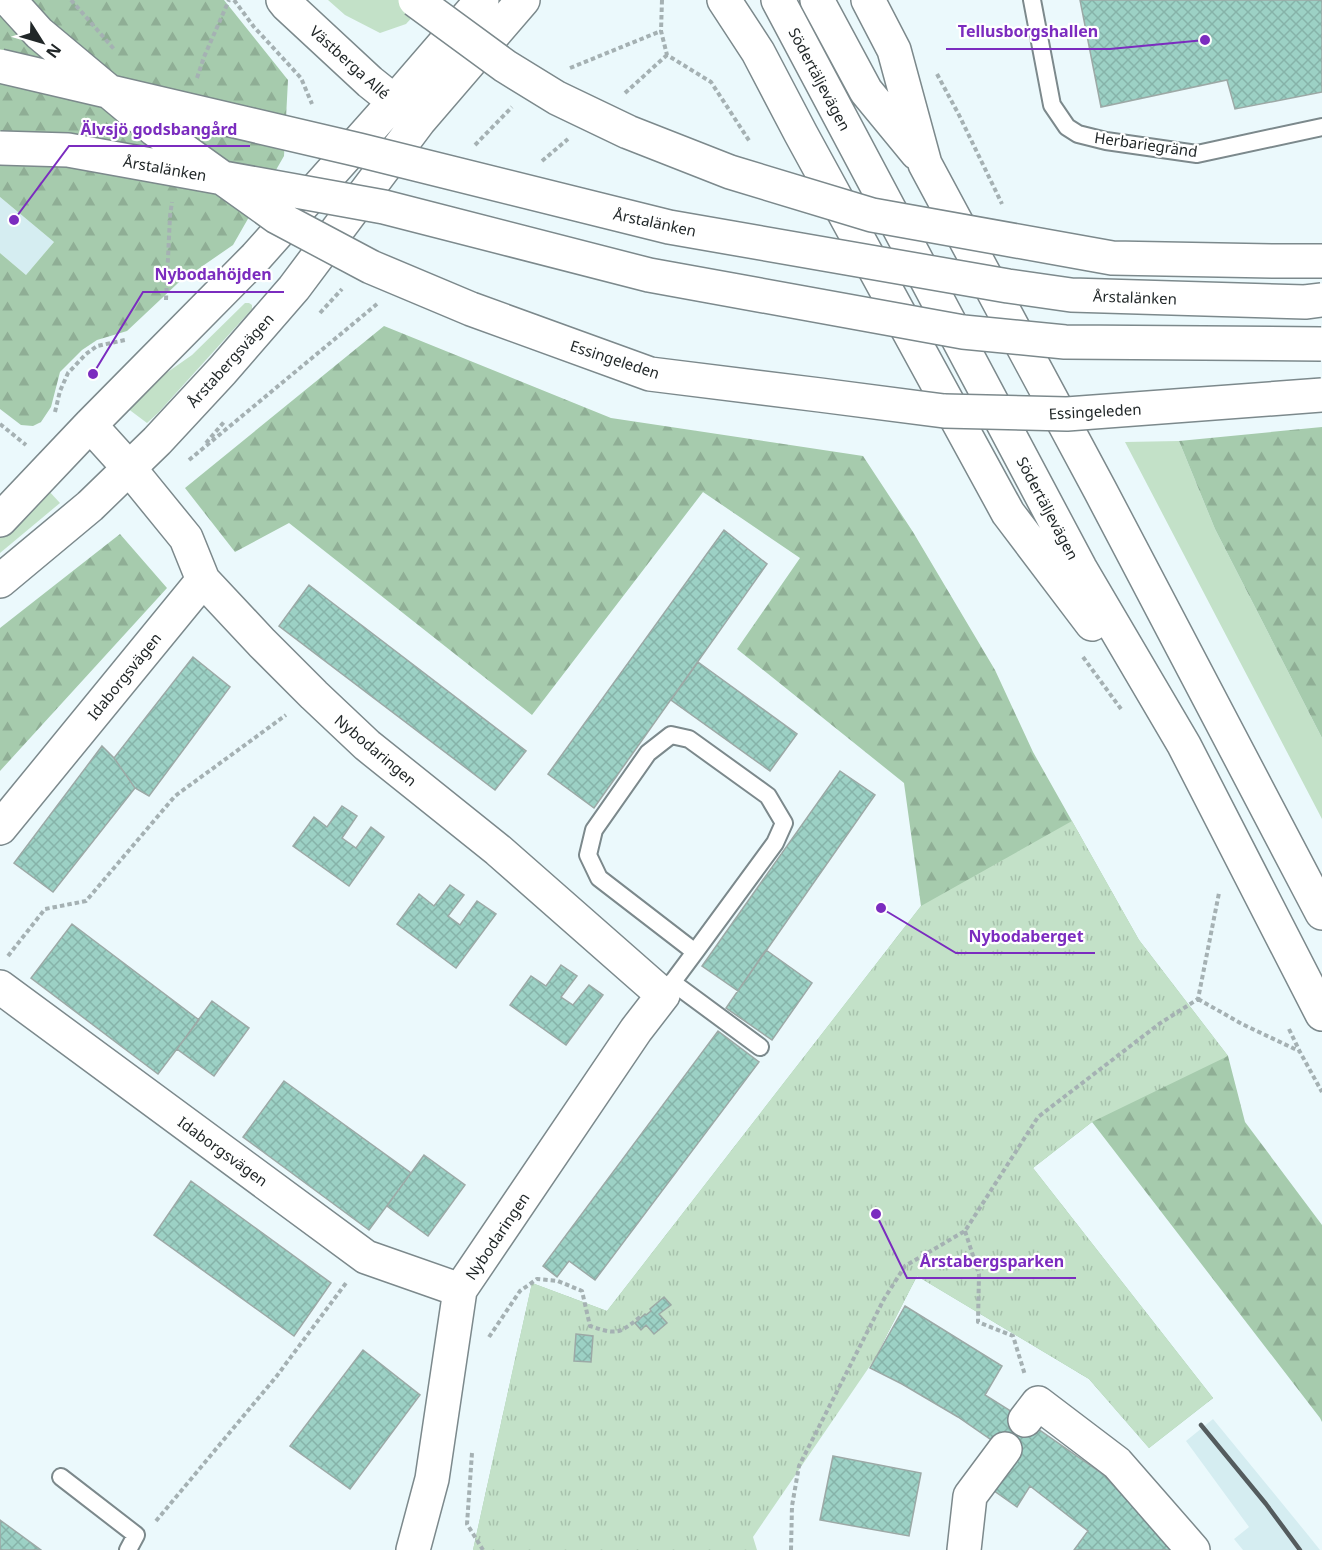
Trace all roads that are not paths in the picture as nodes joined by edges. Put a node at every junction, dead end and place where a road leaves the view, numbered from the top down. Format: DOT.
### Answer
graph roads {
  1 [pos="9,0"];
  2 [pos="284,0"];
  3 [pos="415,0"];
  4 [pos="482,0"];
  5 [pos="523,0"];
  6 [pos="724,0"];
  7 [pos="778,0"];
  8 [pos="818,0"];
  9 [pos="868,0"];
  10 [pos="1032,0"];
  11 [pos="0,66"];
  12 [pos="407,111"];
  13 [pos="1322,127"];
  14 [pos="0,148"];
  15 [pos="925,164"];
  16 [pos="1322,261"];
  17 [pos="1322,300"];
  18 [pos="1321,344"];
  19 [pos="1322,395"];
  20 [pos="90,425"];
  21 [pos="139,481"];
  22 [pos="0,520"];
  23 [pos="203,580"];
  24 [pos="0,581"];
  25 [pos="1184,745"];
  26 [pos="0,828"];
  27 [pos="1322,913"];
  28 [pos="694,952"];
  29 [pos="3,973"];
  30 [pos="668,988"];
  31 [pos="1322,1014"];
  32 [pos="760,1047"];
  33 [pos="460,1290"];
  34 [pos="1025,1420"];
  35 [pos="1005,1449"];
  36 [pos="61,1477"];
  37 [pos="132,1543"];
  38 [pos="413,1550"];
  39 [pos="964,1550"];
  40 [pos="1193,1550"];
  1 -- 19 [label="main road, Essingeleden, bridge"];
  2 -- 12 [label="main road, Västberga Allé"];
  3 -- 16 [label="main road, bridge"];
  4 -- 12 [label="main road, Årstabergsvägen"];
  5 -- 12 [label="main road, Årstabergsvägen"];
  6 -- 25 [label="main road"];
  7 -- 25 [label="main road, Södertäljevägen"];
  8 -- 15 [label="main road"];
  9 -- 15 [label="main road"];
  10 -- 13 [label="lane, Herbariegränd"];
  11 -- 17 [label="main road, Årstalänken, bridge"];
  12 -- 20 [label="main road, Årstabergsvägen"];
  12 -- 21 [label="main road, Årstabergsvägen"];
  14 -- 18 [label="main road, Årstalänken, bridge"];
  15 -- 27 [label="main road"];
  20 -- 21 [label="main road, Nybodaringen"];
  20 -- 22 [label="main road, Årstabergsvägen"];
  21 -- 23 [label="main road, Nybodaringen"];
  21 -- 24 [label="main road, Årstabergsvägen"];
  23 -- 26 [label="main road, Idaborgsvägen"];
  23 -- 30 [label="main road, Nybodaringen"];
  25 -- 31 [label="main road, Södertäljevägen"];
  28 -- 28 [label="lane, Nybodaringen"];
  28 -- 30 [label="lane, Nybodaringen"];
  29 -- 33 [label="main road, Idaborgsvägen"];
  30 -- 32 [label="lane"];
  30 -- 33 [label="main road, Nybodaringen"];
  33 -- 38 [label="main road, Nybodaringen"];
  34 -- 40 [label="main road"];
  35 -- 39 [label="main road"];
  36 -- 37 [label="lane"];
}
